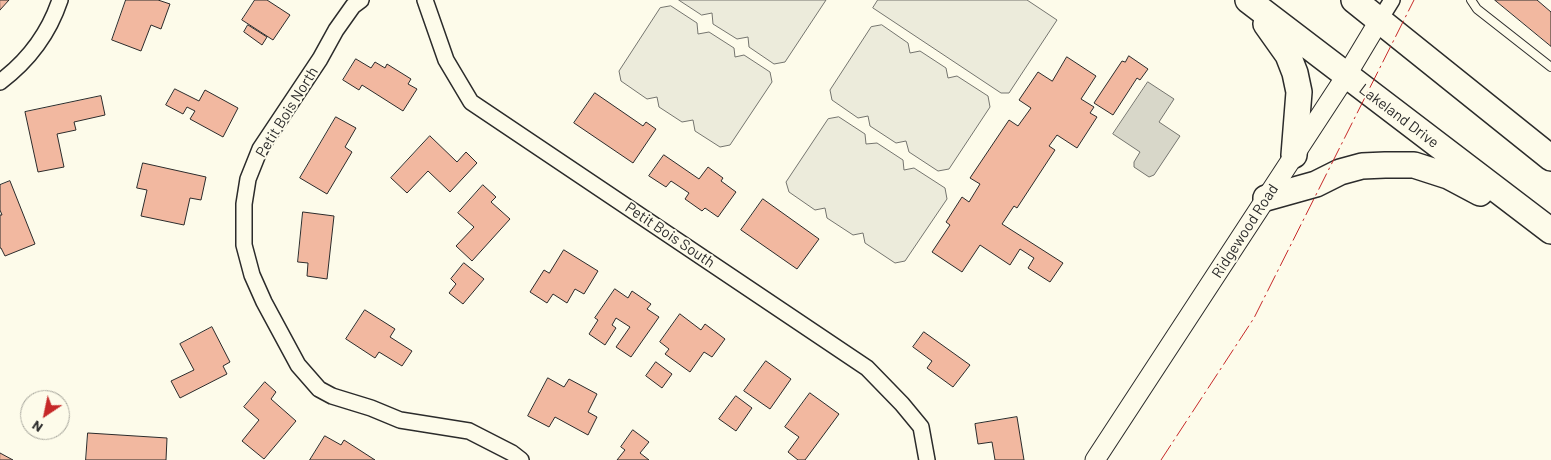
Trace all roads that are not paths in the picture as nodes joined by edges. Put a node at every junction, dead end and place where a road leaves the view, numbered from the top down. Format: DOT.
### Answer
graph roads {
  1 [pos="60,0"];
  2 [pos="361,0"];
  3 [pos="424,0"];
  4 [pos="1354,0"];
  5 [pos="1392,0"];
  6 [pos="1471,0"];
  7 [pos="1249,1"];
  8 [pos="1379,21"];
  9 [pos="1551,67"];
  10 [pos="1346,76"];
  11 [pos="0,82"];
  12 [pos="1547,152"];
  13 [pos="1294,154"];
  14 [pos="1266,198"];
  15 [pos="1550,231"];
  16 [pos="521,460"];
  17 [pos="927,460"];
  18 [pos="1095,460"];
  1 -- 11 [label="street"];
  2 -- 16 [label="street, Petit Bois North"];
  3 -- 17 [label="street, Petit Bois South"];
  4 -- 8 [label="highway"];
  5 -- 8 [label="street, Ridgewood Road"];
  6 -- 9 [label="lane"];
  7 -- 10 [label="highway, Lakeland Drive"];
  7 -- 13 [label="highway"];
  8 -- 10 [label="street, Ridgewood Road"];
  8 -- 12 [label="highway"];
  10 -- 13 [label="street, Ridgewood Road"];
  10 -- 15 [label="highway, Lakeland Drive"];
  13 -- 14 [label="street, Ridgewood Road"];
  14 -- 15 [label="highway"];
  14 -- 18 [label="street, Ridgewood Road"];
}
